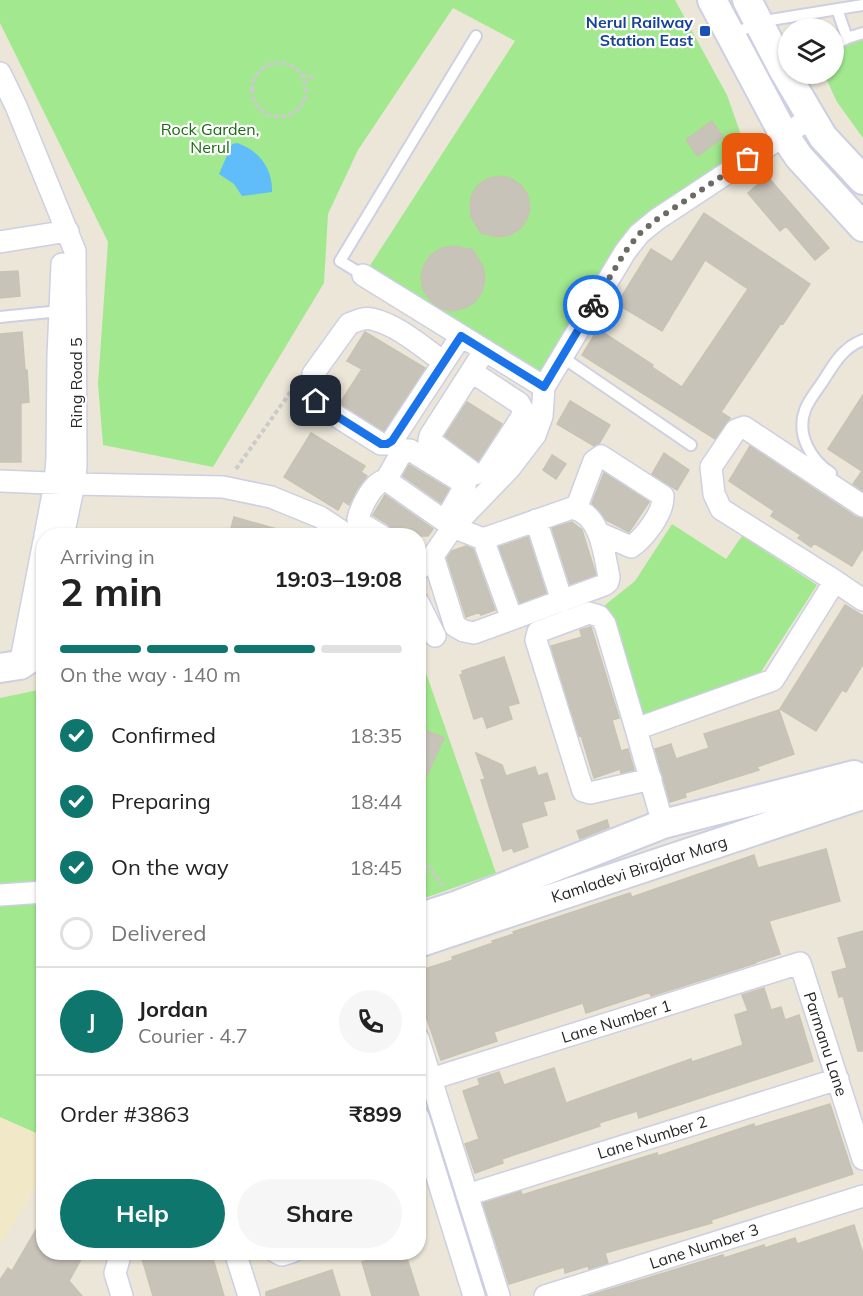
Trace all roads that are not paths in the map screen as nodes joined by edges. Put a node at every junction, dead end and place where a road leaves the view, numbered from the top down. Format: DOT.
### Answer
graph roads {
  1 [pos="712,0"];
  2 [pos="849,3"];
  3 [pos="863,5"];
  4 [pos="837,9"];
  5 [pos="752,11"];
  6 [pos="863,33"];
  7 [pos="476,36"];
  8 [pos="731,37"];
  9 [pos="847,38"];
  10 [pos="844,40"];
  11 [pos="0,73"];
  12 [pos="774,77"];
  13 [pos="812,117"];
  14 [pos="784,135"];
  15 [pos="863,180"];
  16 [pos="863,227"];
  17 [pos="68,231"];
  18 [pos="0,242"];
  19 [pos="363,275"];
  20 [pos="68,310"];
  21 [pos="0,316"];
  22 [pos="363,319"];
  23 [pos="461,336"];
  24 [pos="863,340"];
  25 [pos="348,345"];
  26 [pos="485,350"];
  27 [pos="562,357"];
  28 [pos="444,362"];
  29 [pos="471,372"];
  30 [pos="544,387"];
  31 [pos="691,446"];
  32 [pos="386,480"];
  33 [pos="0,481"];
  34 [pos="65,484"];
  35 [pos="863,494"];
  36 [pos="863,506"];
  37 [pos="576,509"];
  38 [pos="536,520"];
  39 [pos="449,524"];
  40 [pos="48,528"];
  41 [pos="63,528"];
  42 [pos="337,528"];
  43 [pos="369,528"];
  44 [pos="599,533"];
  45 [pos="483,539"];
  46 [pos="426,558"];
  47 [pos="426,565"];
  48 [pos="835,581"];
  49 [pos="863,600"];
  50 [pos="562,601"];
  51 [pos="426,618"];
  52 [pos="512,619"];
  53 [pos="36,623"];
  54 [pos="435,636"];
  55 [pos="32,664"];
  56 [pos="636,729"];
  57 [pos="651,779"];
  58 [pos="860,783"];
  59 [pos="663,824"];
  60 [pos="36,893"];
  61 [pos="0,895"];
  62 [pos="426,916"];
  63 [pos="426,940"];
  64 [pos="800,963"];
  65 [pos="426,1063"];
  66 [pos="431,1079"];
  67 [pos="838,1079"];
  68 [pos="426,1142"];
  69 [pos="863,1159"];
  70 [pos="467,1195"];
  71 [pos="863,1196"];
  72 [pos="118,1260"];
  73 [pos="238,1260"];
  74 [pos="122,1296"];
  75 [pos="249,1296"];
  76 [pos="474,1296"];
  77 [pos="499,1296"];
  78 [pos="546,1296"];
  1 -- 8 [label="street"];
  2 -- 3 [label="lane"];
  2 -- 4 [label="lane"];
  4 -- 5 [label="lane"];
  4 -- 9 [label="lane"];
  5 -- 8 [label="lane"];
  5 -- 12 [label="street"];
  6 -- 9 [label="lane"];
  7 -- 19 [label="lane"];
  8 -- 12 [label="street"];
  9 -- 10 [label="lane"];
  11 -- 17 [label="street, Ring Road 5"];
  12 -- 13 [label="street"];
  12 -- 14 [label="street"];
  13 -- 14 [label="street"];
  13 -- 15 [label="street"];
  14 -- 16 [label="street"];
  14 -- 27 [label="street"];
  17 -- 18 [label="street"];
  17 -- 20 [label="street, Ring Road 5"];
  19 -- 23 [label="street"];
  20 -- 21 [label="lane"];
  20 -- 34 [label="street, Ring Road 5"];
  22 -- 25 [label="street"];
  22 -- 28 [label="street"];
  22 -- 28 [label="street"];
  23 -- 26 [label="street"];
  23 -- 28 [label="street"];
  24 -- 35 [label="lane"];
  26 -- 29 [label="street"];
  26 -- 30 [label="street"];
  27 -- 30 [label="street"];
  27 -- 31 [label="lane"];
  29 -- 29 [label="street"];
  30 -- 39 [label="street"];
  32 -- 39 [label="street"];
  32 -- 39 [label="street"];
  32 -- 43 [label="street"];
  33 -- 34 [label="street"];
  34 -- 40 [label="street, Ring Road 5"];
  34 -- 41 [label="street, Ring Road 5"];
  34 -- 42 [label="street"];
  36 -- 48 [label="street"];
  37 -- 38 [label="street"];
  37 -- 44 [label="street"];
  37 -- 44 [label="street"];
  38 -- 45 [label="street"];
  38 -- 50 [label="street"];
  39 -- 45 [label="street"];
  39 -- 46 [label="street"];
  44 -- 50 [label="street"];
  45 -- 52 [label="street"];
  47 -- 52 [label="street"];
  48 -- 49 [label="street"];
  48 -- 56 [label="street"];
  50 -- 52 [label="street"];
  51 -- 54 [label="street"];
  53 -- 55 [label="street"];
  56 -- 57 [label="street"];
  56 -- 57 [label="street"];
  57 -- 59 [label="street"];
  58 -- 59 [label="street, Kamladevi Birajdar Marg"];
  58 -- 63 [label="street, Kamladevi Birajdar Marg"];
  59 -- 62 [label="street, Kamladevi Birajdar Marg"];
  60 -- 61 [label="street"];
  64 -- 66 [label="street, Lane Number 1"];
  64 -- 67 [label="street, Parmanu Lane"];
  65 -- 66 [label="street"];
  66 -- 70 [label="street"];
  67 -- 69 [label="street, Parmanu Lane"];
  67 -- 70 [label="street, Lane Number 2"];
  68 -- 76 [label="street"];
  70 -- 77 [label="street"];
  71 -- 78 [label="street, Lane Number 3"];
  72 -- 74 [label="street"];
  73 -- 75 [label="street"];
}
